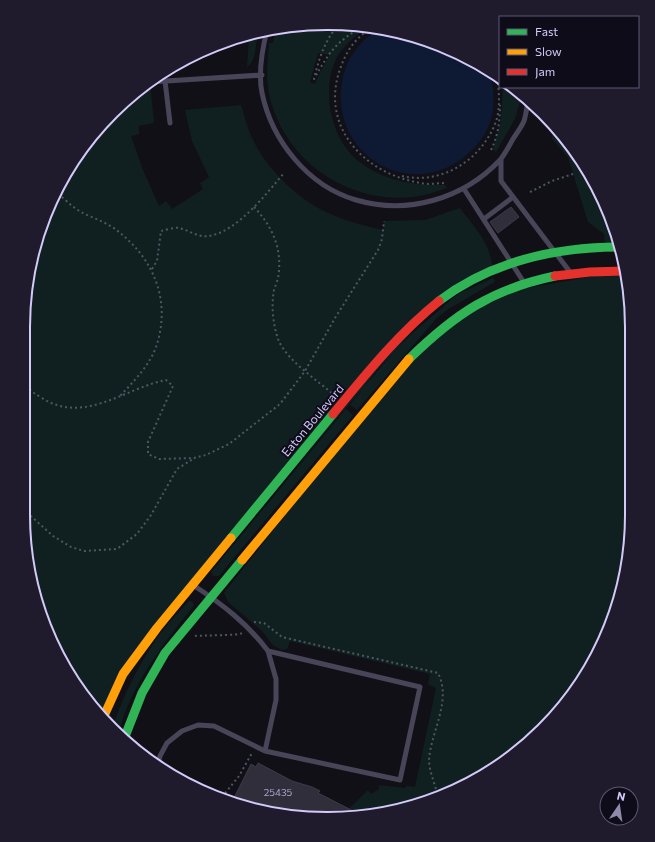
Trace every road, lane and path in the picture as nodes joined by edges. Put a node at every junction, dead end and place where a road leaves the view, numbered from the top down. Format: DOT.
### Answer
graph roads {
  1 [pos="333,30"];
  2 [pos="354,32"];
  3 [pos="364,33"];
  4 [pos="265,37"];
  5 [pos="262,75"];
  6 [pos="160,81"];
  7 [pos="165,81"];
  8 [pos="498,83"];
  9 [pos="500,98"];
  10 [pos="527,107"];
  11 [pos="170,123"];
  12 [pos="490,150"];
  13 [pos="501,159"];
  14 [pos="385,172"];
  15 [pos="284,173"];
  16 [pos="573,174"];
  17 [pos="446,182"];
  18 [pos="464,189"];
  19 [pos="530,192"];
  20 [pos="61,196"];
  21 [pos="513,197"];
  22 [pos="254,207"];
  23 [pos="484,219"];
  24 [pos="384,221"];
  25 [pos="614,247"];
  26 [pos="554,252"];
  27 [pos="513,263"];
  28 [pos="152,270"];
  29 [pos="619,271"];
  30 [pos="571,273"];
  31 [pos="524,283"];
  32 [pos="305,370"];
  33 [pos="30,390"];
  34 [pos="335,396"];
  35 [pos="120,397"];
  36 [pos="194,458"];
  37 [pos="30,515"];
  38 [pos="192,584"];
  39 [pos="211,597"];
  40 [pos="243,633"];
  41 [pos="194,636"];
  42 [pos="268,651"];
  43 [pos="106,713"];
  44 [pos="126,733"];
  45 [pos="265,751"];
  46 [pos="252,753"];
  47 [pos="159,760"];
  48 [pos="225,793"];
  1 -- 2 [label="path"];
  3 -- 14 [label="path"];
  4 -- 5 [label="lane"];
  5 -- 7 [label="lane"];
  5 -- 18 [label="lane"];
  6 -- 7 [label="lane"];
  7 -- 11 [label="lane"];
  8 -- 9 [label="path"];
  9 -- 12 [label="path"];
  9 -- 14 [label="path"];
  10 -- 13 [label="lane"];
  13 -- 18 [label="lane"];
  13 -- 21 [label="lane"];
  14 -- 17 [label="path"];
  15 -- 22 [label="path"];
  16 -- 19 [label="path"];
  18 -- 23 [label="lane"];
  20 -- 28 [label="path"];
  21 -- 23 [label="lane"];
  21 -- 26 [label="lane"];
  22 -- 28 [label="path"];
  22 -- 32 [label="path"];
  23 -- 27 [label="lane"];
  24 -- 32 [label="path"];
  25 -- 26 [label="street, Eaton Boulevard"];
  26 -- 27 [label="street, Eaton Boulevard"];
  26 -- 30 [label="lane"];
  27 -- 31 [label="lane"];
  27 -- 38 [label="street, Eaton Boulevard"];
  28 -- 35 [label="path"];
  29 -- 30 [label="street"];
  30 -- 31 [label="street"];
  31 -- 39 [label="street"];
  32 -- 34 [label="path"];
  32 -- 36 [label="path"];
  33 -- 35 [label="path"];
  35 -- 36 [label="path"];
  36 -- 37 [label="path"];
  38 -- 39 [label="lane"];
  38 -- 43 [label="street, Eaton Boulevard"];
  39 -- 42 [label="lane"];
  39 -- 44 [label="street"];
  40 -- 41 [label="path"];
  42 -- 45 [label="lane"];
  42 -- 45 [label="lane"];
  45 -- 47 [label="lane"];
  46 -- 48 [label="path"];
}
